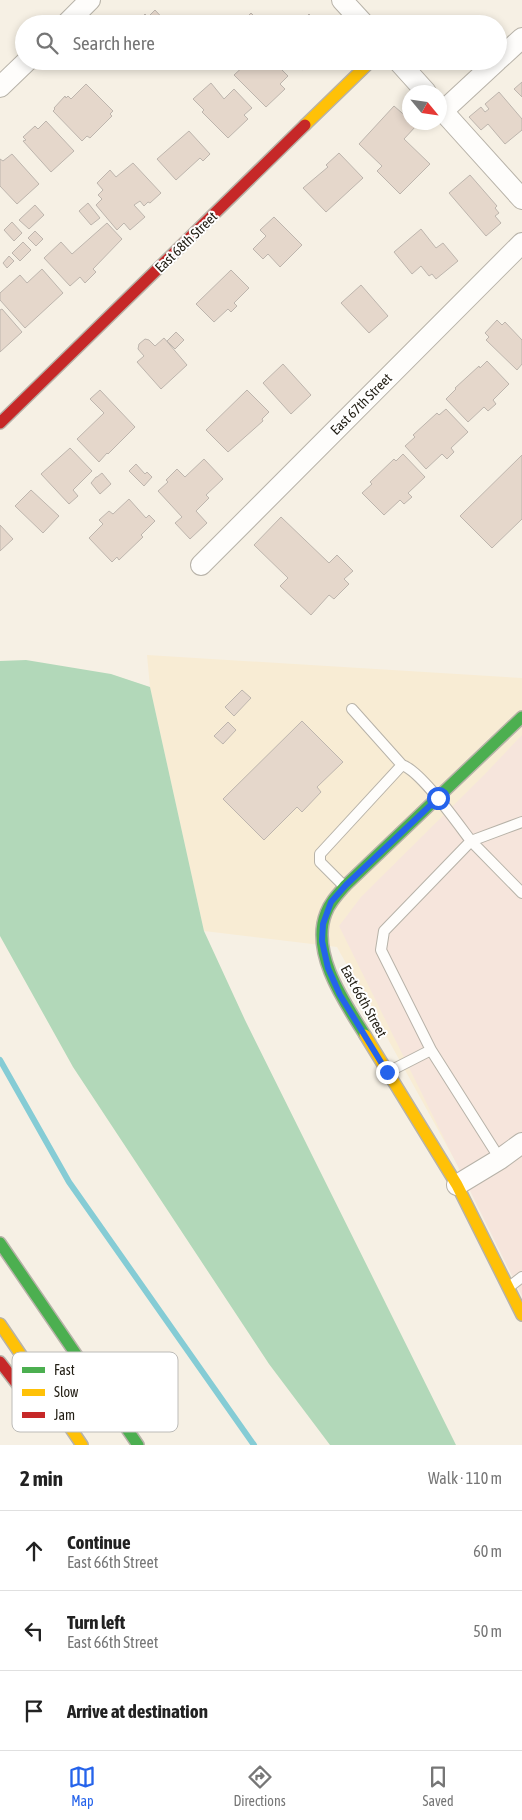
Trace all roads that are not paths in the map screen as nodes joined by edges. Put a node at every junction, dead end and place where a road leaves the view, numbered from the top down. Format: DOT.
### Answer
graph roads {
  1 [pos="90,0"];
  2 [pos="342,0"];
  3 [pos="75,15"];
  4 [pos="356,15"];
  5 [pos="522,38"];
  6 [pos="507,51"];
  7 [pos="18,70"];
  8 [pos="362,70"];
  9 [pos="406,70"];
  10 [pos="486,70"];
  11 [pos="420,85"];
  12 [pos="0,87"];
  13 [pos="447,104"];
  14 [pos="447,116"];
  15 [pos="522,199"];
  16 [pos="522,243"];
  17 [pos="0,423"];
  18 [pos="201,564"];
  19 [pos="352,709"];
  20 [pos="522,716"];
  21 [pos="402,766"];
  22 [pos="438,798"];
  23 [pos="522,822"];
  24 [pos="471,841"];
  25 [pos="344,887"];
  26 [pos="522,893"];
  27 [pos="431,1050"];
  28 [pos="387,1072"];
  29 [pos="522,1143"];
  30 [pos="500,1159"];
  31 [pos="457,1185"];
  32 [pos="0,1243"];
  33 [pos="522,1277"];
  34 [pos="508,1288"];
  35 [pos="522,1315"];
  36 [pos="0,1324"];
  37 [pos="19,1352"];
  38 [pos="74,1352"];
  39 [pos="0,1362"];
  40 [pos="12,1378"];
  41 [pos="73,1432"];
  42 [pos="129,1432"];
  43 [pos="82,1445"];
  44 [pos="138,1445"];
  1 -- 3 [label="street"];
  2 -- 4 [label="street"];
  5 -- 6 [label="street"];
  7 -- 12 [label="street"];
  8 -- 17 [label="main road, East 68th Street"];
  9 -- 11 [label="street"];
  10 -- 13 [label="street"];
  14 -- 15 [label="street"];
  16 -- 18 [label="street, East 67th Street"];
  19 -- 21 [label="lane"];
  20 -- 22 [label="main road, East 66th Street"];
  21 -- 22 [label="lane"];
  21 -- 25 [label="lane"];
  22 -- 24 [label="lane"];
  22 -- 25 [label="main road, East 66th Street"];
  23 -- 24 [label="lane"];
  24 -- 26 [label="lane"];
  24 -- 27 [label="lane"];
  25 -- 28 [label="main road, East 66th Street"];
  27 -- 28 [label="lane"];
  27 -- 30 [label="lane"];
  28 -- 31 [label="main road, East 66th Street"];
  29 -- 30 [label="street"];
  30 -- 31 [label="street"];
  31 -- 34 [label="main road, East 66th Street"];
  32 -- 38 [label="main road"];
  33 -- 34 [label="lane"];
  34 -- 35 [label="main road, East 66th Street"];
  36 -- 37 [label="main road"];
  39 -- 40 [label="main road"];
  41 -- 43 [label="main road"];
  42 -- 44 [label="main road"];
}
